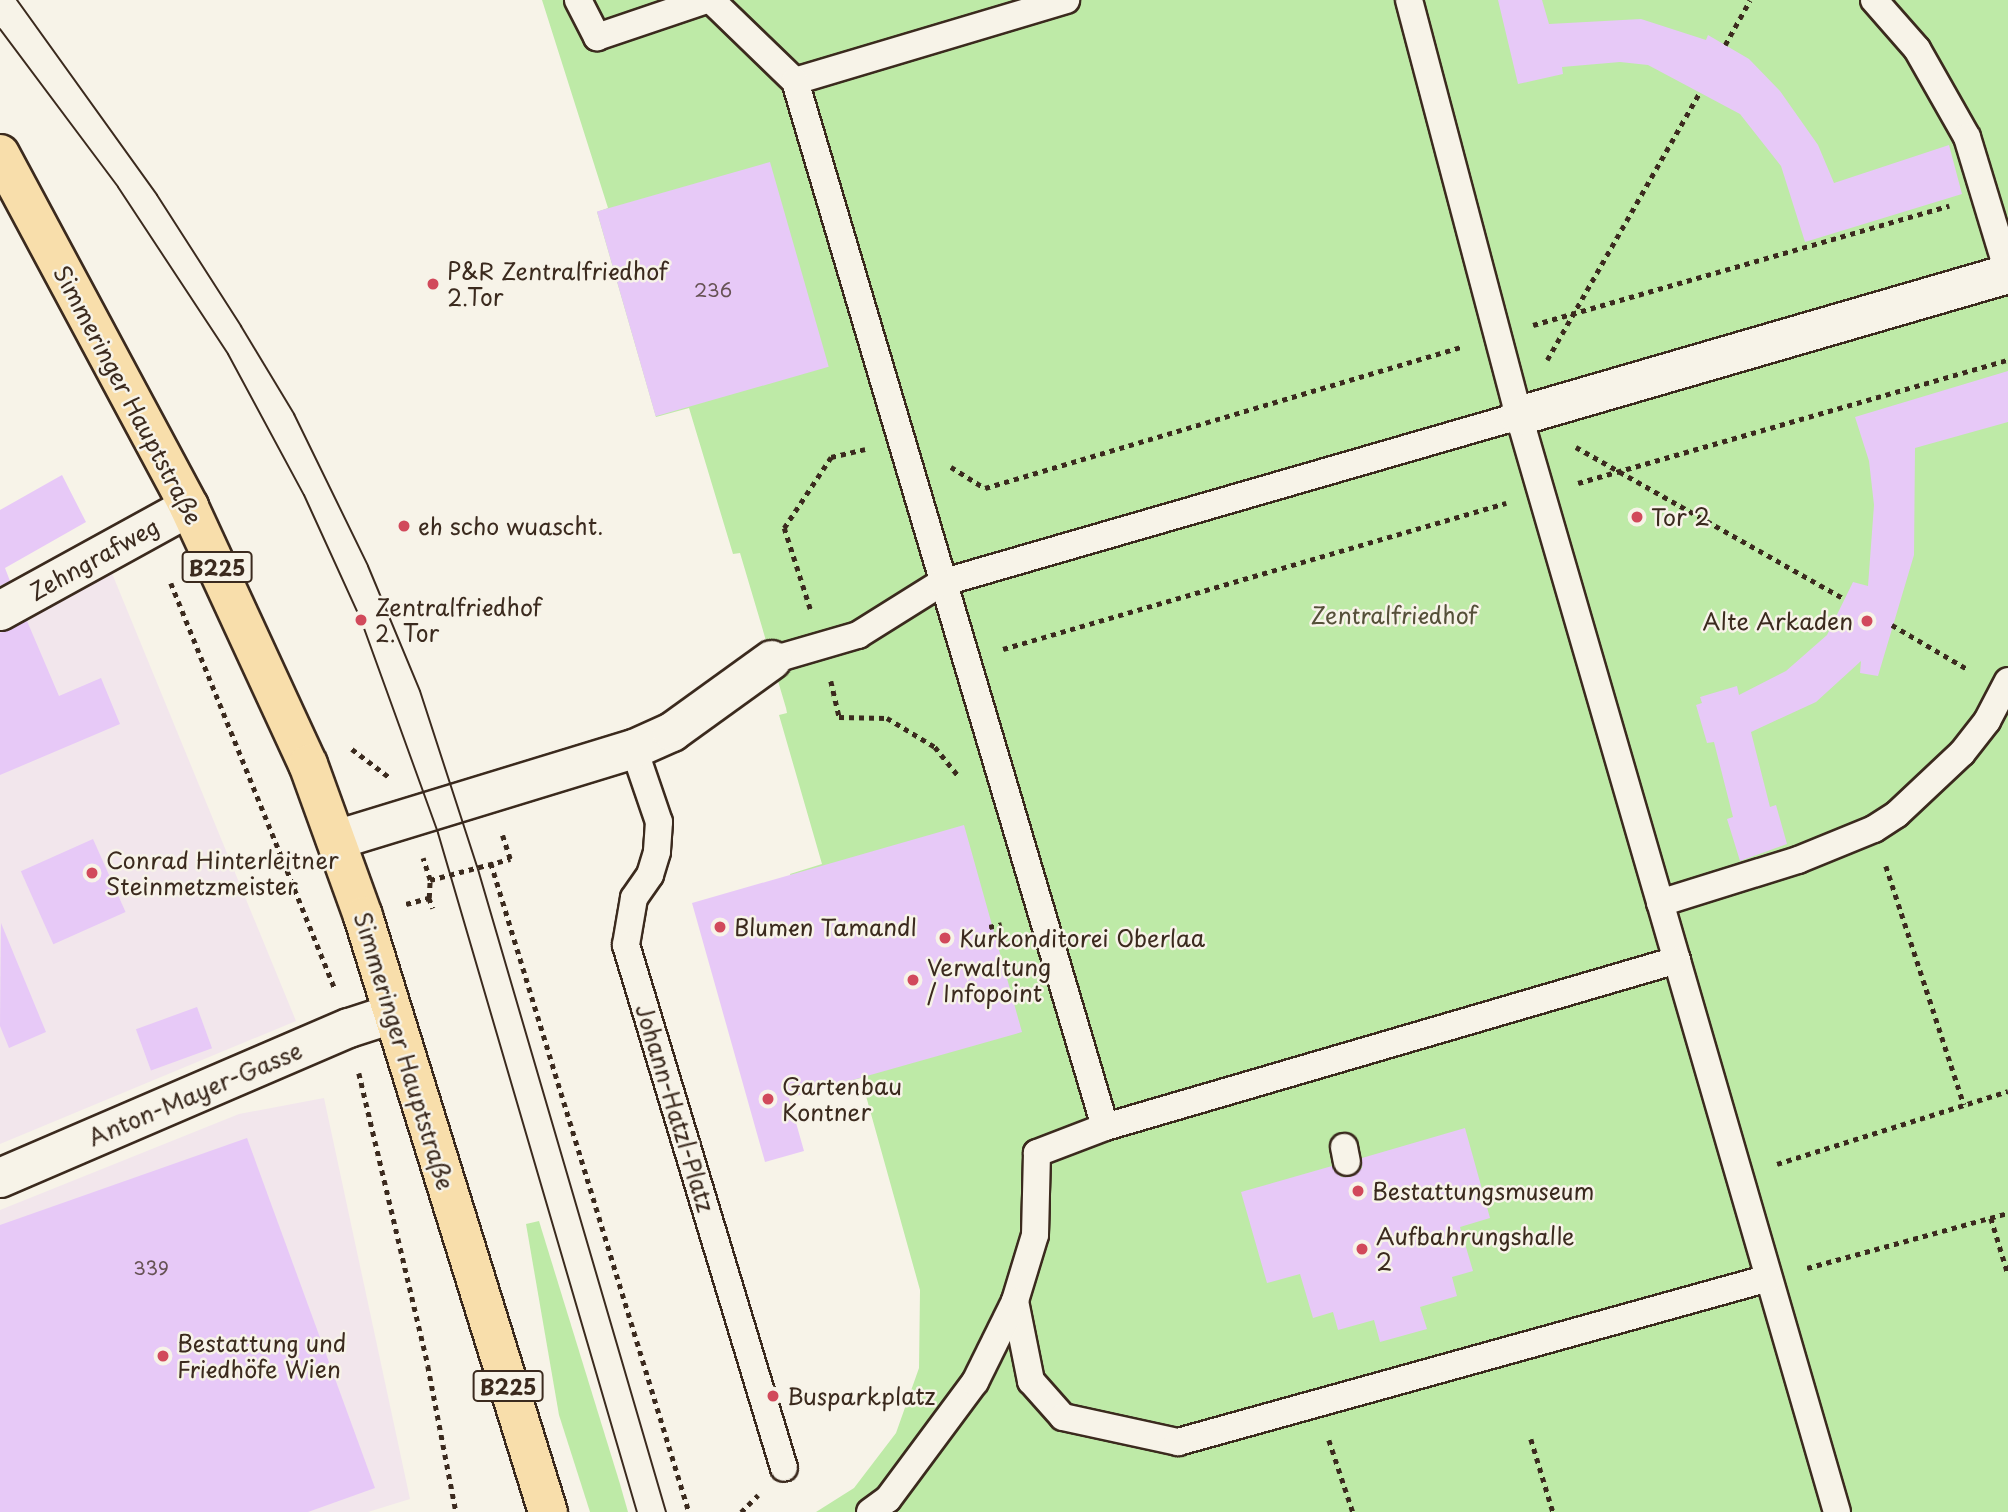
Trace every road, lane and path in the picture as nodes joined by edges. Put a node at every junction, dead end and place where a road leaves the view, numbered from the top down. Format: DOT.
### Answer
graph roads {
  1 [pos="578,0"];
  2 [pos="708,0"];
  3 [pos="1066,0"];
  4 [pos="1409,0"];
  5 [pos="1750,0"];
  6 [pos="1874,0"];
  7 [pos="1725,45"];
  8 [pos="795,81"];
  9 [pos="1699,93"];
  10 [pos="0,154"];
  11 [pos="1984,196"];
  12 [pos="2008,273"];
  13 [pos="1570,313"];
  14 [pos="1498,336"];
  15 [pos="2008,360"];
  16 [pos="1519,416"];
  17 [pos="900,442"];
  18 [pos="1621,472"];
  19 [pos="1542,493"];
  20 [pos="189,507"];
  21 [pos="149,530"];
  22 [pos="941,583"];
  23 [pos="1845,599"];
  24 [pos="0,611"];
  25 [pos="1892,625"];
  26 [pos="821,645"];
  27 [pos="772,660"];
  28 [pos="964,660"];
  29 [pos="2006,687"];
  30 [pos="634,749"];
  31 [pos="961,786"];
  32 [pos="493,794"];
  33 [pos="1874,829"];
  34 [pos="336,839"];
  35 [pos="491,863"];
  36 [pos="430,880"];
  37 [pos="429,898"];
  38 [pos="1660,903"];
  39 [pos="433,908"];
  40 [pos="998,911"];
  41 [pos="1002,924"];
  42 [pos="989,928"];
  43 [pos="1005,937"];
  44 [pos="1677,960"];
  45 [pos="392,1014"];
  46 [pos="349,1028"];
  47 [pos="2008,1091"];
  48 [pos="1964,1105"];
  49 [pos="1105,1127"];
  50 [pos="1740,1176"];
  51 [pos="0,1178"];
  52 [pos="2008,1213"];
  53 [pos="1991,1218"];
  54 [pos="2008,1274"];
  55 [pos="1769,1278"];
  56 [pos="1015,1301"];
  57 [pos="1317,1404"];
  58 [pos="1531,1438"];
  59 [pos="784,1468"];
  60 [pos="456,1512"];
  61 [pos="548,1512"];
  62 [pos="688,1512"];
  63 [pos="870,1512"];
  64 [pos="1353,1512"];
  65 [pos="1553,1512"];
  66 [pos="1837,1512"];
  1 -- 2 [label="lane"];
  2 -- 8 [label="lane"];
  3 -- 8 [label="lane"];
  4 -- 14 [label="lane"];
  5 -- 7 [label="path"];
  6 -- 11 [label="lane"];
  8 -- 17 [label="lane"];
  9 -- 13 [label="path"];
  10 -- 20 [label="main road, Simmeringer Hauptstraße / B225"];
  11 -- 12 [label="lane"];
  11 -- 13 [label="path"];
  12 -- 16 [label="street"];
  13 -- 14 [label="path"];
  13 -- 16 [label="path"];
  14 -- 16 [label="lane"];
  14 -- 17 [label="path"];
  15 -- 18 [label="path"];
  16 -- 18 [label="path"];
  16 -- 19 [label="lane"];
  16 -- 22 [label="lane"];
  17 -- 22 [label="lane"];
  17 -- 26 [label="path"];
  18 -- 19 [label="path"];
  18 -- 23 [label="path"];
  19 -- 28 [label="path"];
  19 -- 38 [label="lane"];
  20 -- 21 [label="street, Zehngrafweg"];
  20 -- 34 [label="main road, Simmeringer Hauptstraße / B225"];
  21 -- 24 [label="street, Zehngrafweg"];
  21 -- 46 [label="path"];
  22 -- 26 [label="lane"];
  22 -- 28 [label="lane"];
  25 -- 29 [label="path"];
  26 -- 27 [label="lane"];
  26 -- 31 [label="path"];
  27 -- 30 [label="street"];
  28 -- 49 [label="lane"];
  29 -- 33 [label="lane"];
  30 -- 32 [label="street"];
  30 -- 59 [label="lane, Johann-Hatzl-Platz"];
  32 -- 34 [label="street"];
  32 -- 35 [label="path"];
  33 -- 38 [label="lane"];
  33 -- 48 [label="path"];
  34 -- 45 [label="main road, Simmeringer Hauptstraße / B225"];
  35 -- 36 [label="path"];
  35 -- 62 [label="path"];
  37 -- 39 [label="path"];
  38 -- 44 [label="lane"];
  40 -- 41 [label="path"];
  41 -- 42 [label="path"];
  41 -- 43 [label="path"];
  44 -- 49 [label="lane"];
  44 -- 50 [label="lane"];
  45 -- 46 [label="street, Anton-Mayer-Gasse"];
  45 -- 61 [label="main road, Simmeringer Hauptstraße / B225"];
  46 -- 51 [label="street, Anton-Mayer-Gasse"];
  46 -- 60 [label="path"];
  47 -- 48 [label="path"];
  48 -- 50 [label="path"];
  49 -- 56 [label="lane"];
  50 -- 55 [label="lane"];
  52 -- 53 [label="path"];
  53 -- 54 [label="path"];
  53 -- 55 [label="path"];
  55 -- 57 [label="lane"];
  55 -- 66 [label="lane"];
  56 -- 57 [label="lane"];
  56 -- 63 [label="lane"];
  57 -- 64 [label="path"];
  58 -- 65 [label="path"];
}
